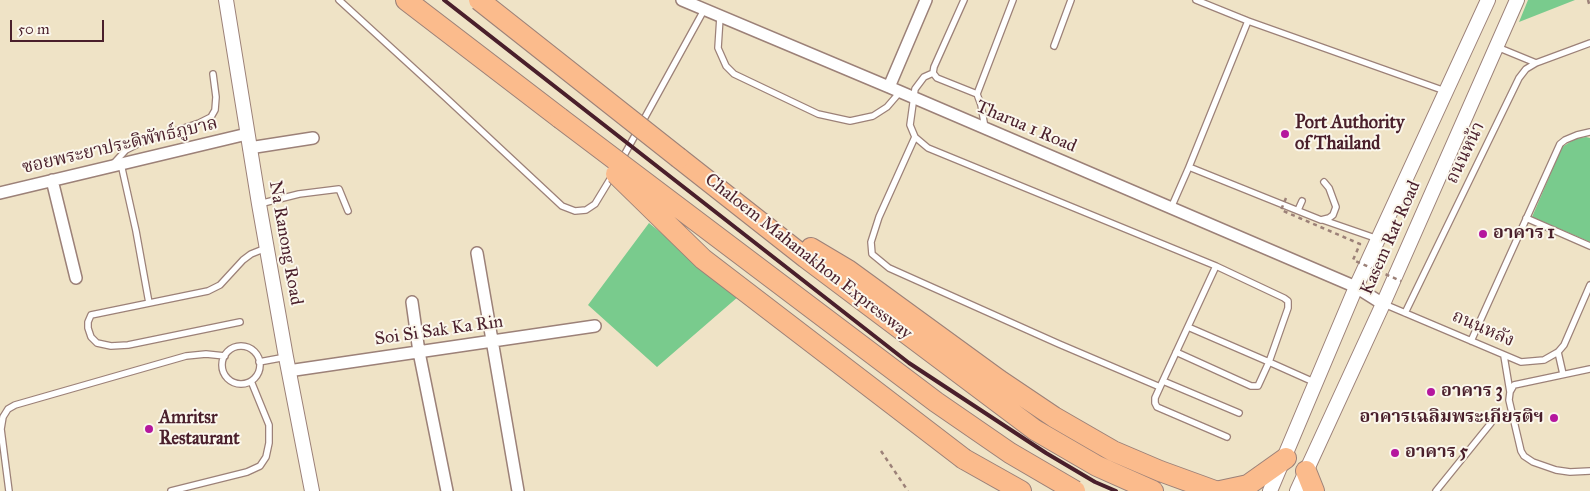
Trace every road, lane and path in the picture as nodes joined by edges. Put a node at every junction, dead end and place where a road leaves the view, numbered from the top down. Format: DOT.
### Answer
graph roads {
  1 [pos="226,0"];
  2 [pos="339,0"];
  3 [pos="406,0"];
  4 [pos="479,0"];
  5 [pos="682,0"];
  6 [pos="926,0"];
  7 [pos="964,0"];
  8 [pos="1013,0"];
  9 [pos="1071,0"];
  10 [pos="1196,0"];
  11 [pos="1488,0"];
  12 [pos="1517,0"];
  13 [pos="1588,0"];
  14 [pos="1590,8"];
  15 [pos="704,10"];
  16 [pos="720,17"];
  17 [pos="1248,21"];
  18 [pos="1590,43"];
  19 [pos="1054,46"];
  20 [pos="1497,46"];
  21 [pos="1536,63"];
  22 [pos="933,73"];
  23 [pos="213,74"];
  24 [pos="889,87"];
  25 [pos="1445,91"];
  26 [pos="901,92"];
  27 [pos="977,94"];
  28 [pos="914,97"];
  29 [pos="560,118"];
  30 [pos="985,128"];
  31 [pos="1590,132"];
  32 [pos="915,136"];
  33 [pos="314,138"];
  34 [pos="248,141"];
  35 [pos="116,165"];
  36 [pos="1189,167"];
  37 [pos="52,180"];
  38 [pos="1324,182"];
  39 [pos="0,193"];
  40 [pos="1286,198"];
  41 [pos="1302,201"];
  42 [pos="736,203"];
  43 [pos="259,204"];
  44 [pos="1171,208"];
  45 [pos="1298,210"];
  46 [pos="348,211"];
  47 [pos="1526,218"];
  48 [pos="1321,220"];
  49 [pos="1378,238"];
  50 [pos="1590,246"];
  51 [pos="267,247"];
  52 [pos="477,254"];
  53 [pos="1216,266"];
  54 [pos="76,278"];
  55 [pos="1401,281"];
  56 [pos="1590,285"];
  57 [pos="1356,287"];
  58 [pos="412,302"];
  59 [pos="149,303"];
  60 [pos="1383,304"];
  61 [pos="1405,313"];
  62 [pos="240,322"];
  63 [pos="595,326"];
  64 [pos="1188,327"];
  65 [pos="1471,341"];
  66 [pos="491,342"];
  67 [pos="419,352"];
  68 [pos="1176,352"];
  69 [pos="1558,352"];
  70 [pos="225,356"];
  71 [pos="1504,356"];
  72 [pos="286,357"];
  73 [pos="259,362"];
  74 [pos="1268,362"];
  75 [pos="1590,369"];
  76 [pos="288,371"];
  77 [pos="1563,374"];
  78 [pos="251,381"];
  79 [pos="1163,381"];
  80 [pos="1316,383"];
  81 [pos="1160,387"];
  82 [pos="1510,392"];
  83 [pos="1239,413"];
  84 [pos="1491,423"];
  85 [pos="1228,436"];
  86 [pos="881,451"];
  87 [pos="1286,458"];
  88 [pos="1306,471"];
  89 [pos="1590,471"];
  90 [pos="10,491"];
  91 [pos="171,491"];
  92 [pos="312,491"];
  93 [pos="447,491"];
  94 [pos="518,491"];
  95 [pos="908,491"];
  96 [pos="1021,491"];
  97 [pos="1075,491"];
  98 [pos="1152,491"];
  99 [pos="1215,491"];
  100 [pos="1220,491"];
  101 [pos="1270,491"];
  102 [pos="1297,491"];
  103 [pos="1314,491"];
  104 [pos="1436,491"];
  1 -- 34 [label="street, Na Ranong Road"];
  2 -- 15 [label="lane"];
  3 -- 29 [label="highway, Chaloem Mahanakhon Expressway"];
  4 -- 42 [label="highway, Chaloem Mahanakhon Expressway, bridge"];
  5 -- 15 [label="street, Tharua 1 Road"];
  6 -- 24 [label="street"];
  7 -- 22 [label="lane"];
  8 -- 27 [label="lane"];
  9 -- 19 [label="lane"];
  10 -- 17 [label="lane"];
  11 -- 25 [label="street, Kasem Rat Road"];
  12 -- 20 [label="street, Kasem Rat Road"];
  13 -- 14 [label="path"];
  15 -- 16 [label="street, Tharua 1 Road"];
  16 -- 24 [label="street, Tharua 1 Road"];
  16 -- 26 [label="lane"];
  17 -- 25 [label="lane"];
  17 -- 36 [label="lane"];
  18 -- 21 [label="lane, ถนนหน้า"];
  20 -- 21 [label="lane"];
  20 -- 60 [label="street, Kasem Rat Road"];
  21 -- 61 [label="lane, ถนนหน้า"];
  22 -- 27 [label="lane"];
  22 -- 28 [label="lane"];
  23 -- 35 [label="lane"];
  24 -- 26 [label="street, Tharua 1 Road"];
  25 -- 49 [label="street, Kasem Rat Road"];
  26 -- 28 [label="street, Tharua 1 Road"];
  27 -- 30 [label="lane"];
  28 -- 30 [label="street, Tharua 1 Road"];
  28 -- 32 [label="lane"];
  29 -- 96 [label="highway, bridge"];
  29 -- 97 [label="highway, Chaloem Mahanakhon Expressway, bridge"];
  30 -- 44 [label="street, Tharua 1 Road"];
  31 -- 47 [label="lane"];
  32 -- 53 [label="lane"];
  32 -- 81 [label="lane"];
  33 -- 34 [label="street, ซอยพระยาประดิพัทธ์ภูบาล"];
  34 -- 35 [label="street, ซอยพระยาประดิพัทธ์ภูบาล"];
  34 -- 43 [label="street, Na Ranong Road"];
  35 -- 37 [label="street, ซอยพระยาประดิพัทธ์ภูบาล"];
  35 -- 59 [label="lane"];
  36 -- 44 [label="lane"];
  36 -- 45 [label="lane"];
  37 -- 39 [label="street, ซอยพระยาประดิพัทธ์ภูบาล"];
  37 -- 54 [label="street"];
  38 -- 48 [label="lane"];
  40 -- 55 [label="path, bridge"];
  41 -- 45 [label="lane"];
  42 -- 98 [label="highway, Chaloem Mahanakhon Expressway"];
  42 -- 99 [label="highway"];
  43 -- 46 [label="lane"];
  43 -- 51 [label="street, Na Ranong Road"];
  44 -- 57 [label="street, Tharua 1 Road"];
  45 -- 48 [label="lane"];
  47 -- 50 [label="lane"];
  47 -- 65 [label="lane"];
  48 -- 49 [label="lane"];
  49 -- 57 [label="street, Kasem Rat Road"];
  51 -- 59 [label="lane"];
  51 -- 72 [label="street, Na Ranong Road"];
  52 -- 66 [label="street"];
  53 -- 64 [label="lane"];
  53 -- 74 [label="lane"];
  56 -- 69 [label="lane"];
  57 -- 60 [label="street, Tharua 1 Road"];
  57 -- 80 [label="street, Kasem Rat Road"];
  58 -- 67 [label="street"];
  59 -- 62 [label="lane"];
  60 -- 61 [label="lane, ถนนหลัง"];
  60 -- 88 [label="street, Kasem Rat Road"];
  61 -- 65 [label="lane, ถนนหลัง"];
  63 -- 66 [label="street, Soi Si Sak Ka Rin"];
  64 -- 68 [label="lane"];
  64 -- 74 [label="lane"];
  65 -- 71 [label="lane, ถนนหลัง"];
  66 -- 67 [label="street, Soi Si Sak Ka Rin"];
  66 -- 94 [label="street"];
  67 -- 76 [label="street, Soi Si Sak Ka Rin"];
  67 -- 93 [label="street"];
  68 -- 74 [label="lane"];
  68 -- 79 [label="lane"];
  69 -- 71 [label="lane, ถนนหลัง"];
  69 -- 77 [label="lane"];
  70 -- 73 [label="lane"];
  70 -- 78 [label="lane"];
  70 -- 90 [label="lane"];
  71 -- 82 [label="lane"];
  72 -- 73 [label="lane"];
  72 -- 76 [label="street, Na Ranong Road"];
  73 -- 78 [label="lane"];
  74 -- 80 [label="lane"];
  75 -- 77 [label="lane"];
  76 -- 92 [label="street, Na Ranong Road"];
  77 -- 82 [label="lane"];
  78 -- 91 [label="lane"];
  79 -- 81 [label="lane"];
  79 -- 83 [label="lane"];
  80 -- 87 [label="street, Kasem Rat Road"];
  81 -- 85 [label="lane"];
  82 -- 89 [label="lane"];
  84 -- 104 [label="lane"];
  86 -- 95 [label="path"];
  87 -- 100 [label="highway"];
  87 -- 101 [label="street, Kasem Rat Road"];
  88 -- 102 [label="street, Kasem Rat Road"];
  88 -- 103 [label="highway"];
}
